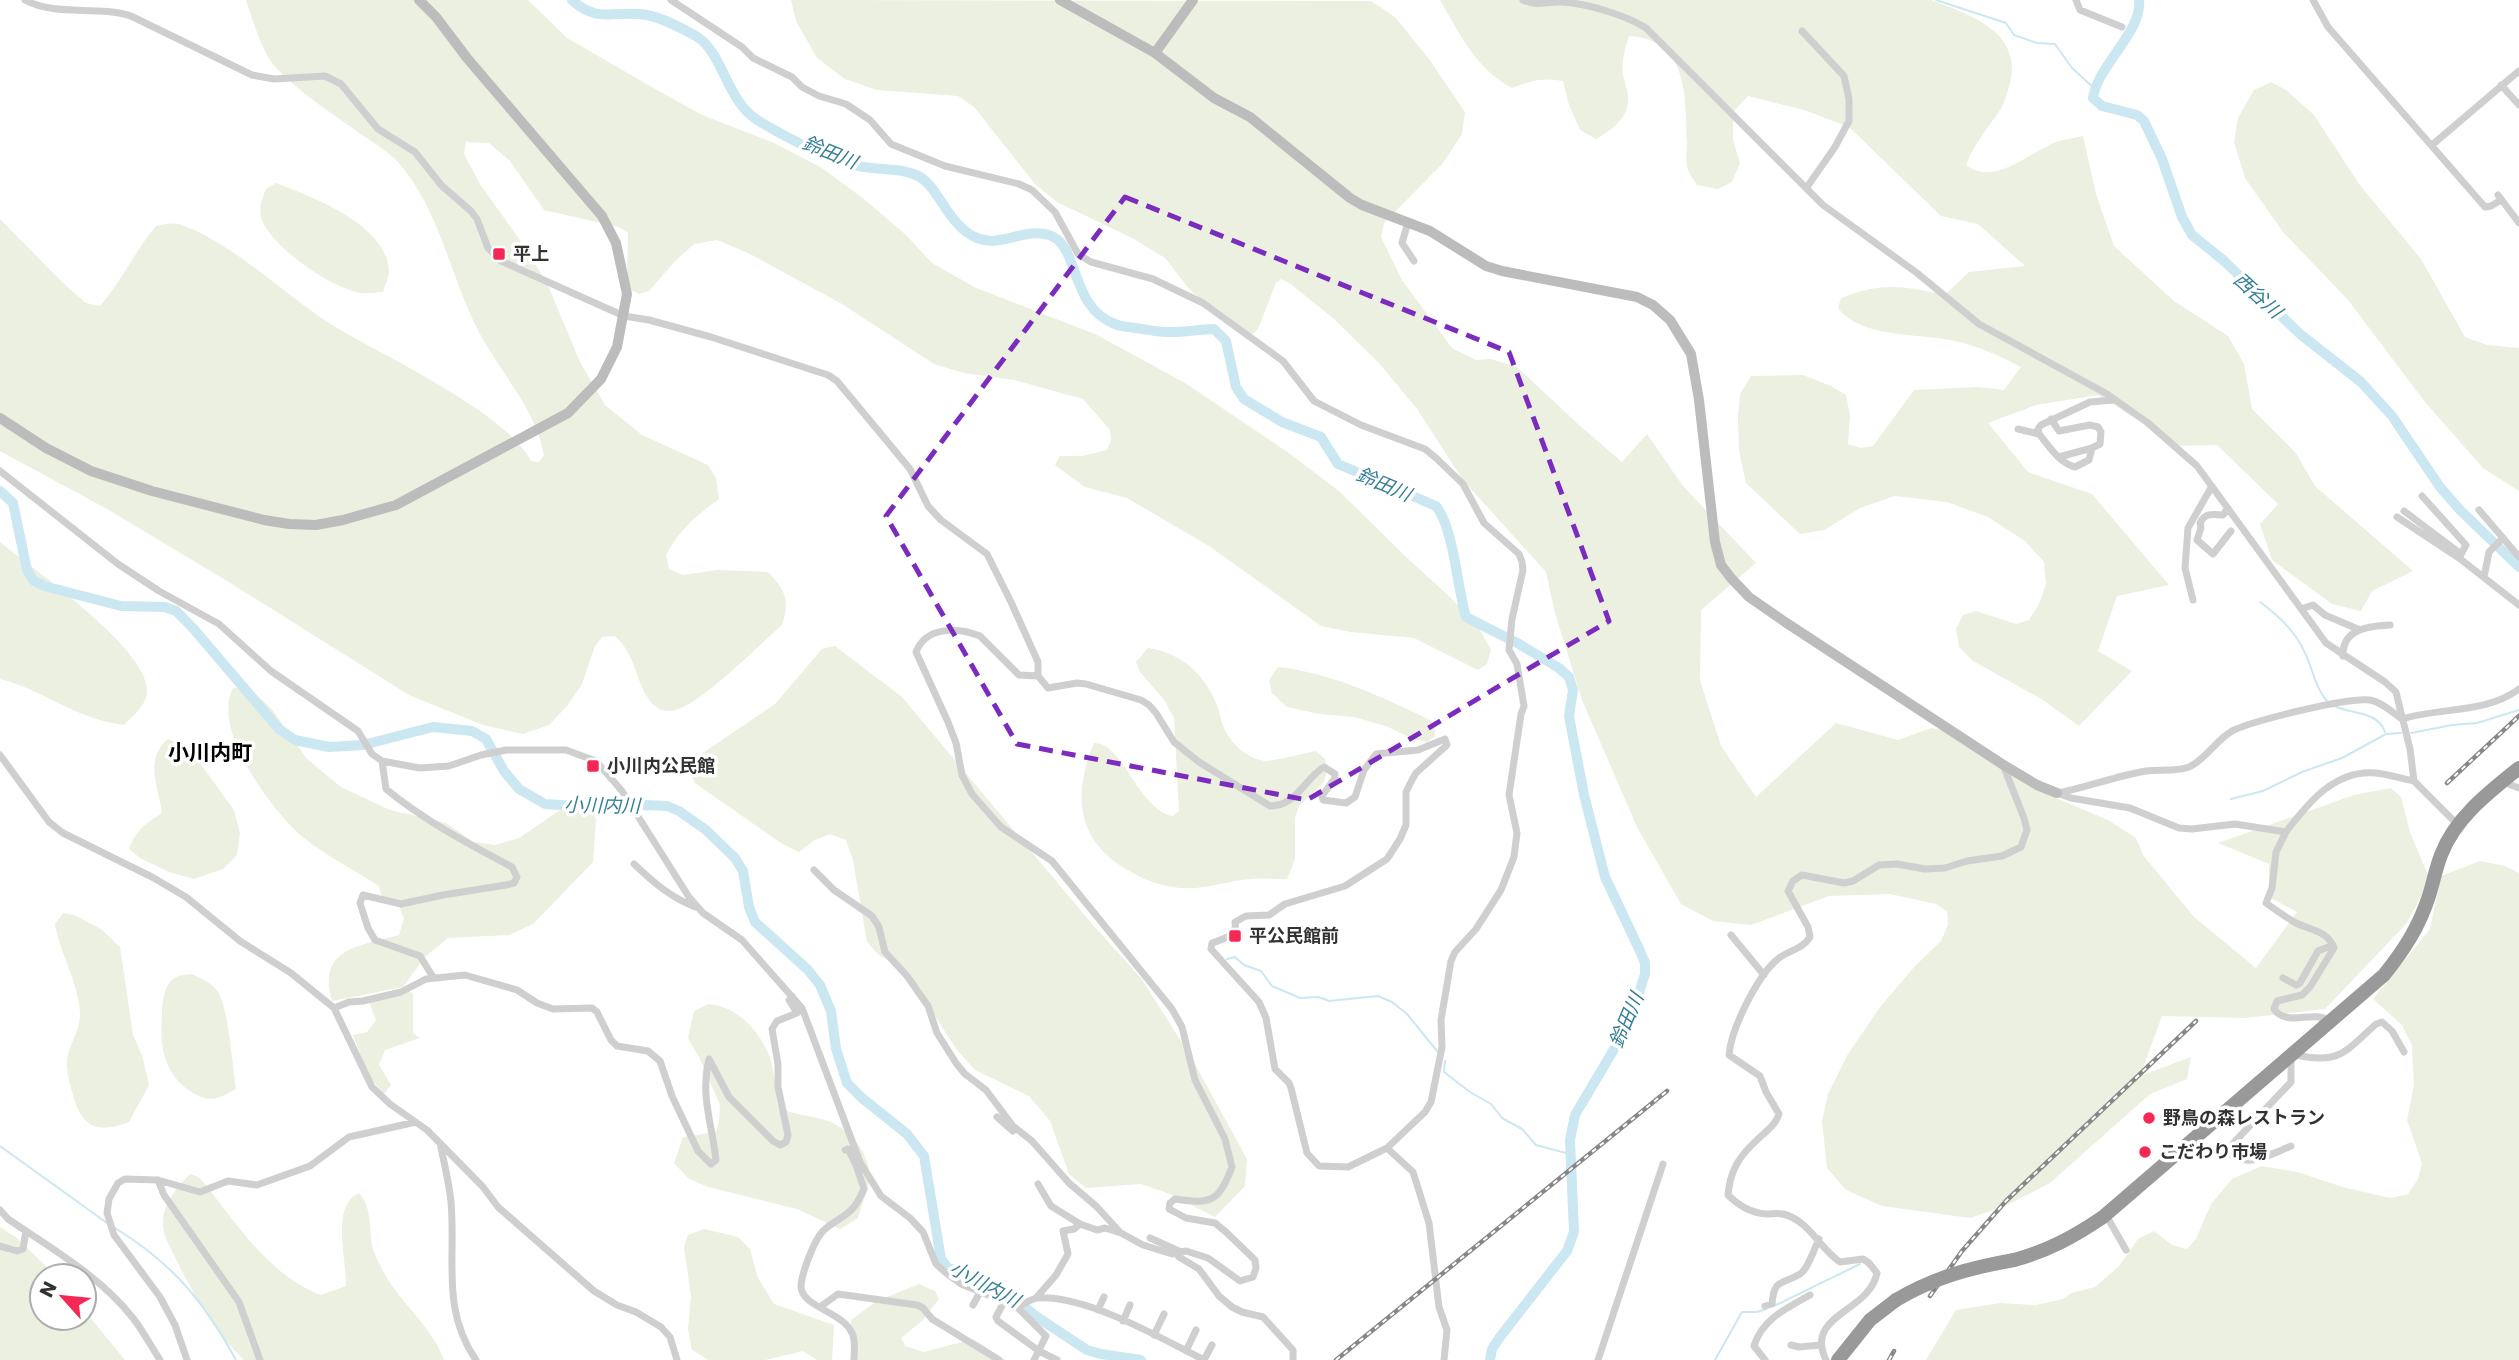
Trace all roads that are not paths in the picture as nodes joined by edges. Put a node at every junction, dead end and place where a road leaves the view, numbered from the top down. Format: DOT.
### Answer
graph roads {
  1 [pos="25,0"];
  2 [pos="419,0"];
  3 [pos="671,0"];
  4 [pos="1060,0"];
  5 [pos="1193,0"];
  6 [pos="1523,0"];
  7 [pos="2076,0"];
  8 [pos="2313,0"];
  9 [pos="2122,27"];
  10 [pos="1802,31"];
  11 [pos="1155,53"];
  12 [pos="2519,71"];
  13 [pos="2501,85"];
  14 [pos="2519,105"];
  15 [pos="2432,145"];
  16 [pos="1807,187"];
  17 [pos="1408,222"];
  18 [pos="2519,223"];
  19 [pos="1415,261"];
  20 [pos="624,316"];
  21 [pos="2114,400"];
  22 [pos="0,418"];
  23 [pos="2051,419"];
  24 [pos="2018,429"];
  25 [pos="2039,434"];
  26 [pos="2092,448"];
  27 [pos="2061,461"];
  28 [pos="0,471"];
  29 [pos="2212,486"];
  30 [pos="2422,496"];
  31 [pos="2228,508"];
  32 [pos="2479,510"];
  33 [pos="2404,511"];
  34 [pos="2398,517"];
  35 [pos="2231,531"];
  36 [pos="2502,539"];
  37 [pos="2460,556"];
  38 [pos="2519,557"];
  39 [pos="2484,577"];
  40 [pos="2193,600"];
  41 [pos="2519,605"];
  42 [pos="2301,608"];
  43 [pos="2390,625"];
  44 [pos="2360,630"];
  45 [pos="2343,656"];
  46 [pos="1038,676"];
  47 [pos="2519,689"];
  48 [pos="2402,719"];
  49 [pos="0,755"];
  50 [pos="382,761"];
  51 [pos="2002,764"];
  52 [pos="2519,768"];
  53 [pos="2414,781"];
  54 [pos="2502,782"];
  55 [pos="2519,788"];
  56 [pos="2057,793"];
  57 [pos="2458,825"];
  58 [pos="2286,832"];
  59 [pos="634,864"];
  60 [pos="814,870"];
  61 [pos="699,909"];
  62 [pos="1731,935"];
  63 [pos="2333,946"];
  64 [pos="1764,975"];
  65 [pos="433,978"];
  66 [pos="2283,978"];
  67 [pos="792,996"];
  68 [pos="334,1008"];
  69 [pos="2329,1021"];
  70 [pos="2404,1052"];
  71 [pos="2291,1054"];
  72 [pos="997,1118"];
  73 [pos="417,1122"];
  74 [pos="1021,1132"];
  75 [pos="440,1143"];
  76 [pos="2291,1146"];
  77 [pos="1387,1148"];
  78 [pos="845,1150"];
  79 [pos="858,1164"];
  80 [pos="1663,1164"];
  81 [pos="158,1180"];
  82 [pos="1038,1184"];
  83 [pos="0,1210"];
  84 [pos="2106,1215"];
  85 [pos="1080,1224"];
  86 [pos="26,1231"];
  87 [pos="1121,1233"];
  88 [pos="1150,1238"];
  89 [pos="1819,1240"];
  90 [pos="0,1246"];
  91 [pos="2126,1250"];
  92 [pos="1179,1253"];
  93 [pos="980,1292"];
  94 [pos="1810,1296"];
  95 [pos="1104,1297"];
  96 [pos="1035,1299"];
  97 [pos="1004,1302"];
  98 [pos="1130,1305"];
  99 [pos="973,1306"];
  100 [pos="1017,1306"];
  101 [pos="1765,1306"];
  102 [pos="820,1307"];
  103 [pos="1098,1310"];
  104 [pos="1164,1314"];
  105 [pos="1123,1321"];
  106 [pos="1196,1330"];
  107 [pos="1154,1335"];
  108 [pos="1212,1345"];
  109 [pos="1791,1345"];
  110 [pos="1821,1345"];
  111 [pos="1039,1351"];
  112 [pos="1186,1351"];
  113 [pos="160,1360"];
  114 [pos="187,1360"];
  115 [pos="260,1360"];
  116 [pos="476,1360"];
  117 [pos="677,1360"];
  118 [pos="854,1360"];
  119 [pos="999,1360"];
  120 [pos="1034,1360"];
  121 [pos="1057,1360"];
  122 [pos="1204,1360"];
  123 [pos="1293,1360"];
  124 [pos="1444,1360"];
  125 [pos="1598,1360"];
  126 [pos="1765,1360"];
  127 [pos="1826,1360"];
  128 [pos="1838,1360"];
  1 -- 20 [label="street"];
  2 -- 20 [label="street"];
  3 -- 77 [label="street"];
  4 -- 11 [label="street"];
  5 -- 11 [label="street"];
  6 -- 16 [label="street"];
  7 -- 9 [label="street"];
  8 -- 15 [label="street"];
  10 -- 16 [label="street"];
  11 -- 17 [label="street"];
  12 -- 13 [label="street"];
  13 -- 14 [label="street"];
  13 -- 15 [label="street"];
  15 -- 18 [label="street"];
  16 -- 21 [label="street"];
  17 -- 19 [label="street"];
  17 -- 51 [label="street"];
  20 -- 22 [label="street"];
  20 -- 46 [label="street"];
  21 -- 23 [label="street"];
  21 -- 29 [label="street"];
  23 -- 25 [label="street"];
  23 -- 26 [label="street"];
  24 -- 25 [label="street"];
  25 -- 27 [label="street"];
  26 -- 27 [label="street"];
  26 -- 27 [label="street"];
  28 -- 50 [label="street"];
  29 -- 31 [label="street"];
  29 -- 40 [label="street"];
  30 -- 37 [label="street"];
  31 -- 35 [label="street"];
  31 -- 42 [label="street"];
  32 -- 36 [label="street"];
  33 -- 37 [label="street"];
  34 -- 37 [label="street"];
  36 -- 38 [label="street"];
  36 -- 39 [label="street"];
  37 -- 39 [label="street"];
  39 -- 41 [label="street"];
  42 -- 44 [label="street"];
  42 -- 45 [label="street"];
  43 -- 44 [label="street"];
  44 -- 45 [label="street"];
  45 -- 48 [label="street"];
  46 -- 77 [label="street"];
  46 -- 92 [label="street"];
  47 -- 48 [label="street"];
  48 -- 53 [label="street"];
  48 -- 56 [label="street"];
  49 -- 68 [label="street"];
  50 -- 61 [label="street"];
  50 -- 65 [label="street"];
  51 -- 56 [label="street"];
  51 -- 64 [label="street"];
  52 -- 54 [label="highway"];
  53 -- 57 [label="street"];
  53 -- 58 [label="street"];
  54 -- 55 [label="street"];
  54 -- 57 [label="highway"];
  56 -- 58 [label="street"];
  57 -- 69 [label="highway"];
  58 -- 63 [label="street"];
  59 -- 61 [label="street"];
  60 -- 74 [label="street"];
  61 -- 67 [label="street"];
  62 -- 64 [label="street"];
  63 -- 66 [label="street"];
  63 -- 69 [label="street"];
  64 -- 89 [label="street"];
  65 -- 67 [label="street"];
  65 -- 68 [label="street"];
  67 -- 79 [label="street"];
  68 -- 73 [label="street"];
  69 -- 71 [label="highway"];
  70 -- 71 [label="street"];
  71 -- 76 [label="street"];
  71 -- 84 [label="highway"];
  72 -- 74 [label="street"];
  73 -- 75 [label="street"];
  73 -- 81 [label="street"];
  74 -- 87 [label="street"];
  75 -- 116 [label="street"];
  75 -- 117 [label="street"];
  77 -- 124 [label="street"];
  78 -- 79 [label="street"];
  79 -- 93 [label="street"];
  79 -- 102 [label="street"];
  80 -- 125 [label="street"];
  81 -- 114 [label="street"];
  81 -- 115 [label="street"];
  82 -- 85 [label="street"];
  83 -- 86 [label="street"];
  84 -- 91 [label="street"];
  84 -- 128 [label="highway, bridge"];
  85 -- 87 [label="street"];
  85 -- 96 [label="street"];
  86 -- 90 [label="street"];
  86 -- 113 [label="street"];
  87 -- 92 [label="street"];
  88 -- 92 [label="street"];
  89 -- 101 [label="street"];
  89 -- 110 [label="street"];
  92 -- 123 [label="street"];
  93 -- 97 [label="street"];
  93 -- 99 [label="street"];
  94 -- 126 [label="street"];
  95 -- 103 [label="street"];
  96 -- 100 [label="street"];
  96 -- 103 [label="street"];
  97 -- 100 [label="street"];
  97 -- 111 [label="street"];
  98 -- 105 [label="street"];
  100 -- 111 [label="street"];
  102 -- 118 [label="street"];
  102 -- 119 [label="street"];
  103 -- 105 [label="street"];
  104 -- 107 [label="street"];
  105 -- 107 [label="street"];
  106 -- 112 [label="street"];
  107 -- 112 [label="street"];
  108 -- 122 [label="street"];
  109 -- 110 [label="street"];
  110 -- 127 [label="street"];
  111 -- 120 [label="street"];
  111 -- 121 [label="street"];
  112 -- 122 [label="street"];
}
